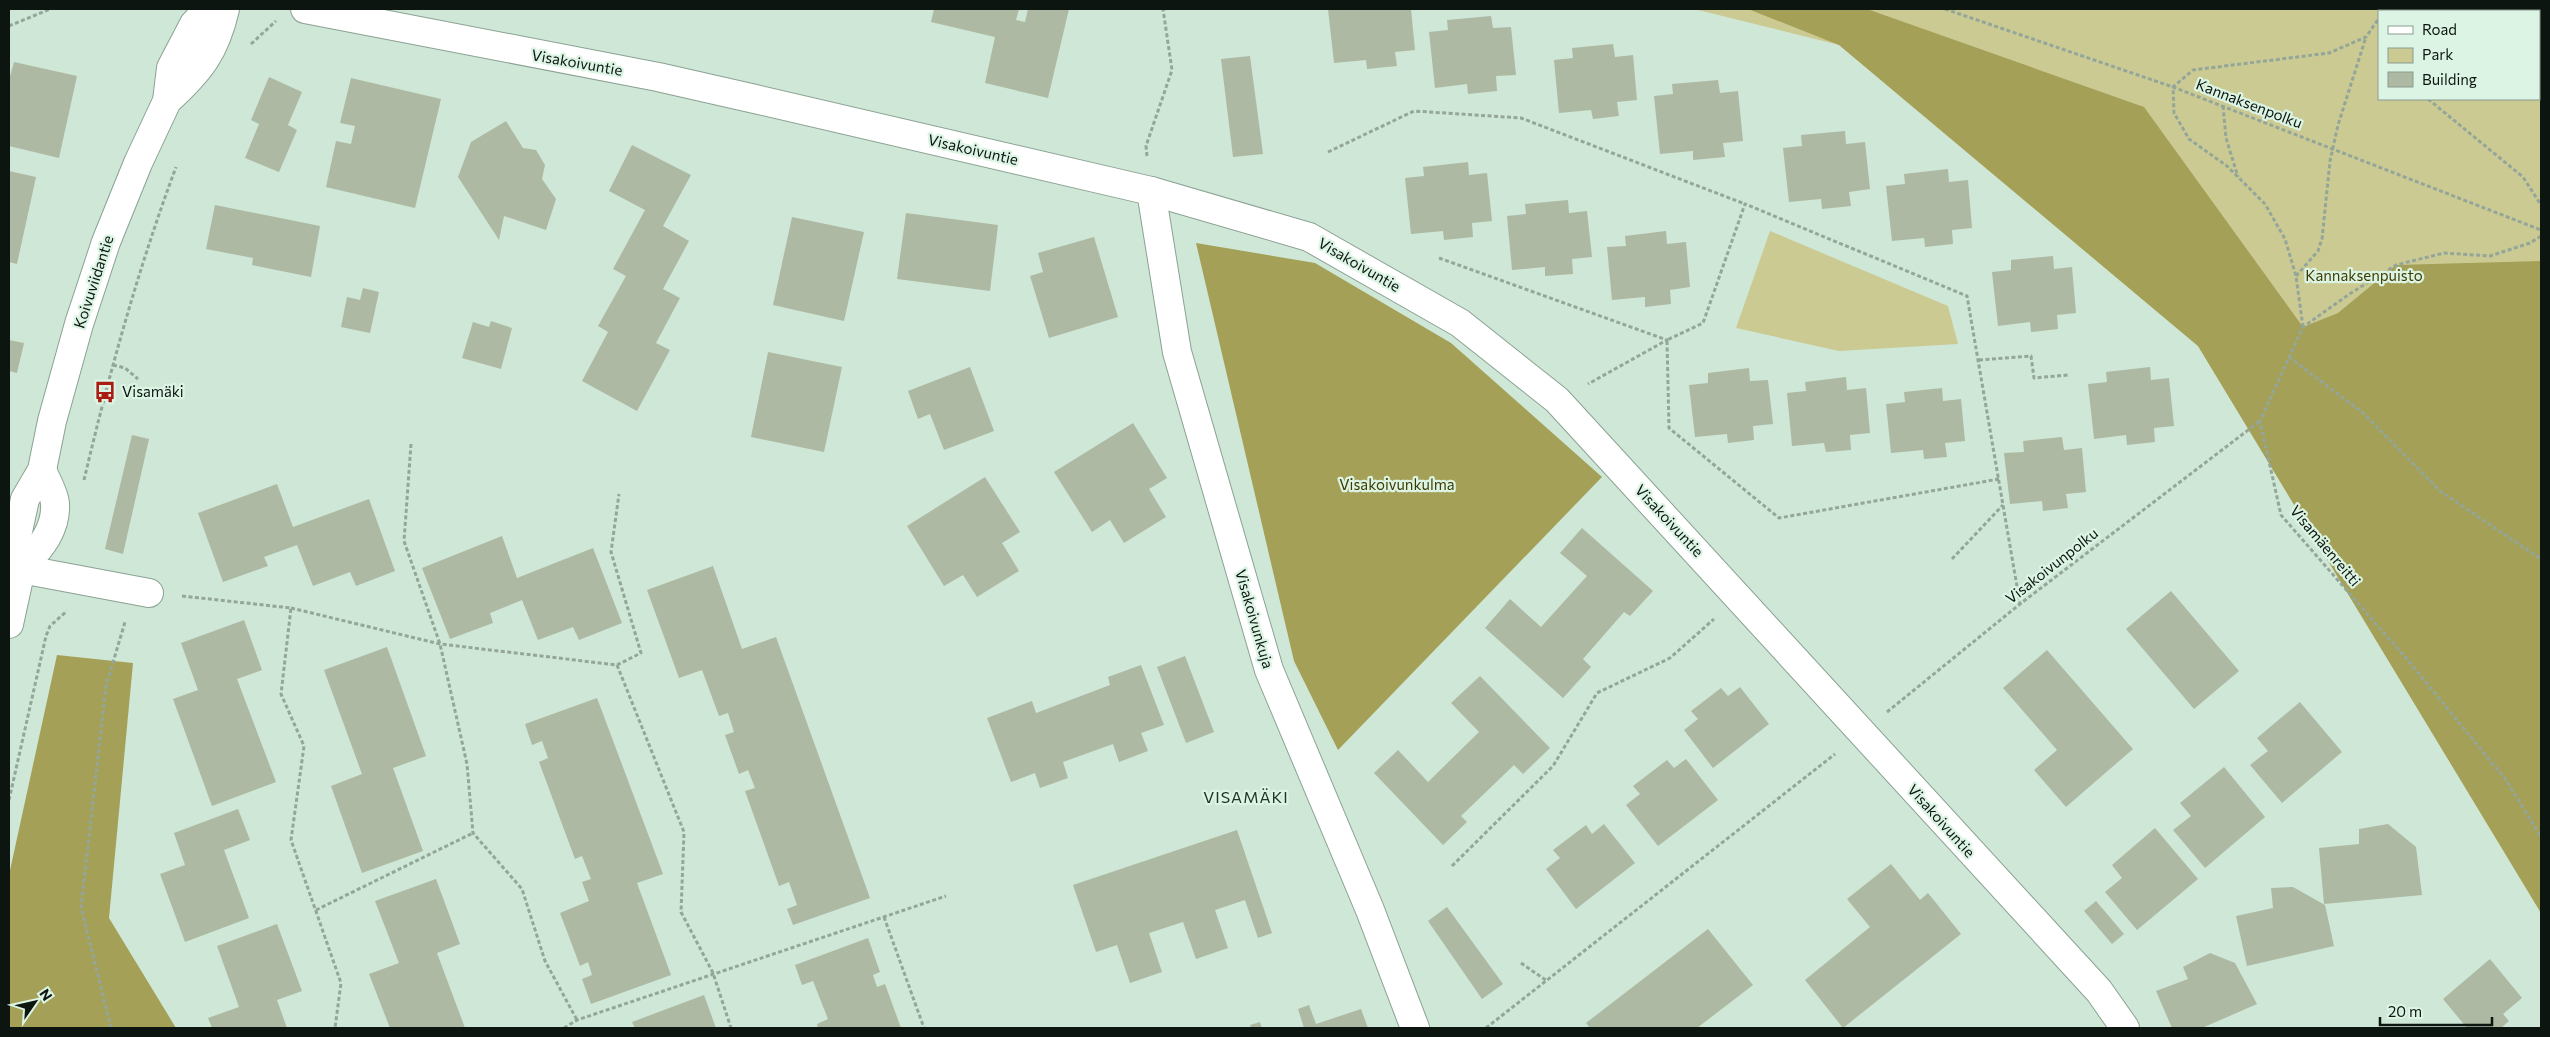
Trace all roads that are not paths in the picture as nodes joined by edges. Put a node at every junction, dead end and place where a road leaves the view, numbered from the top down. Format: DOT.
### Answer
graph roads {
  1 [pos="208,9"];
  2 [pos="225,9"];
  3 [pos="295,16"];
  4 [pos="167,101"];
  5 [pos="1151,191"];
  6 [pos="21,569"];
  7 [pos="141,592"];
  8 [pos="9,624"];
  9 [pos="1415,1028"];
  10 [pos="2125,1028"];
  1 -- 4 [label="street, Koivuviidantie"];
  2 -- 4 [label="street, Koivuviidantie"];
  3 -- 5 [label="street, Visakoivuntie"];
  4 -- 6 [label="street, Koivuviidantie"];
  5 -- 9 [label="street, Visakoivunkuja"];
  5 -- 10 [label="street, Visakoivuntie"];
  6 -- 7 [label="street"];
  6 -- 8 [label="street, Koivuviidantie"];
}
